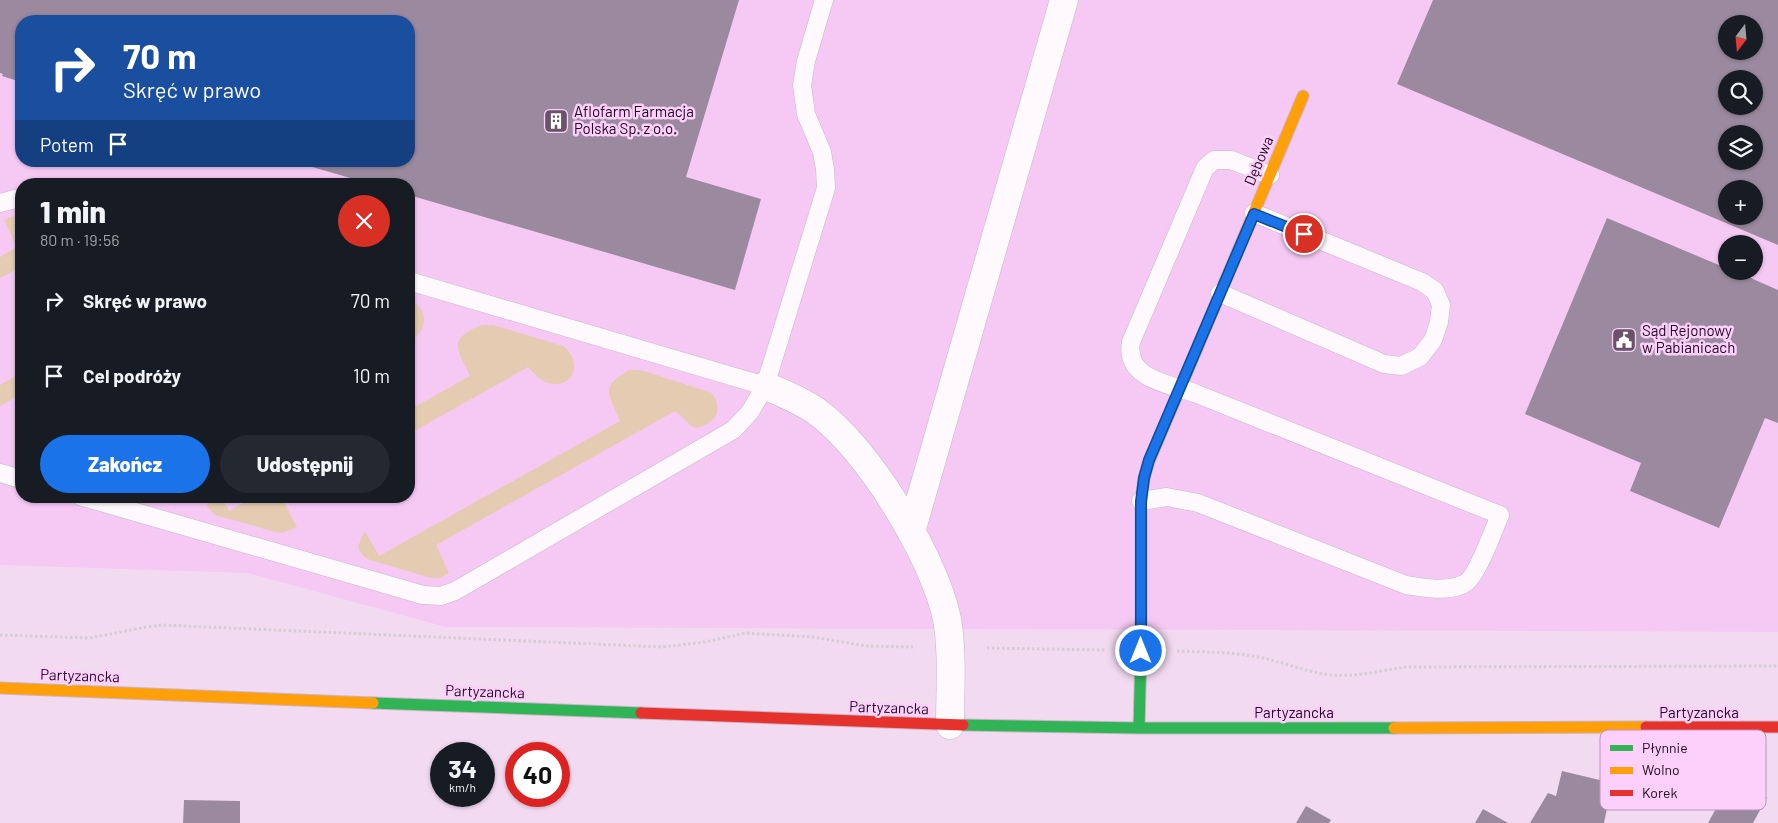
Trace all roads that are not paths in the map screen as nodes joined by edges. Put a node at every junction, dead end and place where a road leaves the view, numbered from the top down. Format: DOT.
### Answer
graph roads {
  1 [pos="824,0"];
  2 [pos="1064,0"];
  3 [pos="1303,96"];
  4 [pos="1270,175"];
  5 [pos="15,199"];
  6 [pos="0,203"];
  7 [pos="1254,214"];
  8 [pos="415,283"];
  9 [pos="1220,293"];
  10 [pos="765,386"];
  11 [pos="1180,388"];
  12 [pos="0,473"];
  13 [pos="15,477"];
  14 [pos="1141,502"];
  15 [pos="104,503"];
  16 [pos="912,532"];
  17 [pos="0,688"];
  18 [pos="950,725"];
  19 [pos="1778,727"];
  20 [pos="1139,728"];
  1 -- 10 [label="lane"];
  2 -- 16 [label="street"];
  3 -- 4 [label="main road, Dębowa"];
  4 -- 7 [label="main road, Dębowa"];
  4 -- 11 [label="lane"];
  5 -- 6 [label="lane"];
  7 -- 9 [label="main road, Dębowa"];
  7 -- 9 [label="lane"];
  8 -- 10 [label="lane"];
  9 -- 11 [label="main road, Dębowa"];
  10 -- 15 [label="lane"];
  10 -- 16 [label="street"];
  11 -- 14 [label="main road, Dębowa"];
  11 -- 14 [label="lane"];
  12 -- 13 [label="lane"];
  14 -- 20 [label="main road, Dębowa"];
  16 -- 18 [label="street"];
  17 -- 18 [label="main road, Partyzancka"];
  18 -- 20 [label="main road, Partyzancka"];
  19 -- 20 [label="main road, Partyzancka"];
}
